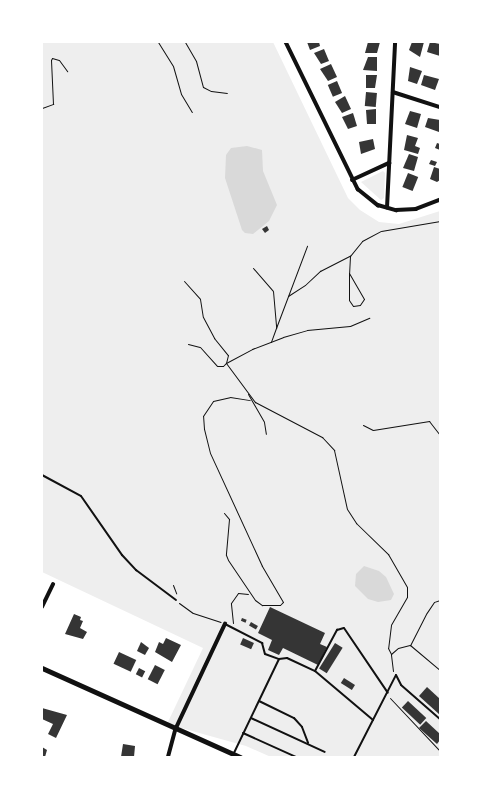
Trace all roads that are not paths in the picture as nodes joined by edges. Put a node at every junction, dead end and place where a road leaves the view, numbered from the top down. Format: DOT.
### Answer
graph roads {
  1 [pos="286,42"];
  2 [pos="395,42"];
  3 [pos="393,92"];
  4 [pos="440,107"];
  5 [pos="389,163"];
  6 [pos="352,180"];
  7 [pos="440,200"];
  8 [pos="388,208"];
  9 [pos="42,475"];
  10 [pos="54,584"];
  11 [pos="176,600"];
  12 [pos="42,606"];
  13 [pos="225,624"];
  14 [pos="279,659"];
  15 [pos="42,668"];
  16 [pos="315,671"];
  17 [pos="387,694"];
  18 [pos="259,701"];
  19 [pos="251,718"];
  20 [pos="440,719"];
  21 [pos="373,720"];
  22 [pos="176,728"];
  23 [pos="243,733"];
  24 [pos="309,744"];
  25 [pos="326,752"];
  26 [pos="233,754"];
  27 [pos="168,757"];
  28 [pos="240,757"];
  29 [pos="296,757"];
  30 [pos="354,757"];
  1 -- 6 [label="street"];
  2 -- 3 [label="street"];
  3 -- 4 [label="street"];
  3 -- 5 [label="street"];
  5 -- 6 [label="street"];
  5 -- 8 [label="street"];
  6 -- 8 [label="street"];
  7 -- 8 [label="street"];
  9 -- 11 [label="lane"];
  10 -- 12 [label="street"];
  13 -- 14 [label="lane"];
  13 -- 22 [label="street"];
  14 -- 16 [label="lane"];
  14 -- 18 [label="lane"];
  15 -- 22 [label="main road"];
  16 -- 17 [label="lane"];
  16 -- 21 [label="lane"];
  17 -- 20 [label="lane"];
  17 -- 21 [label="lane"];
  18 -- 19 [label="lane"];
  18 -- 24 [label="lane"];
  19 -- 23 [label="lane"];
  19 -- 24 [label="lane"];
  21 -- 30 [label="lane"];
  22 -- 26 [label="main road"];
  22 -- 27 [label="street"];
  23 -- 26 [label="lane"];
  23 -- 29 [label="lane"];
  24 -- 25 [label="lane"];
  26 -- 28 [label="main road"];
}
